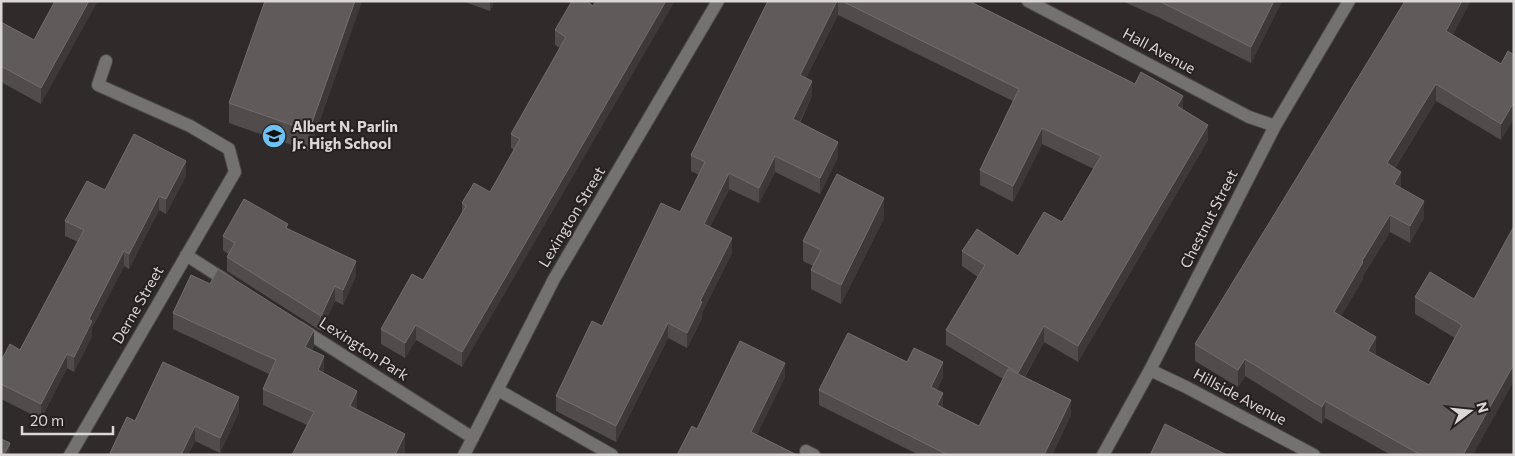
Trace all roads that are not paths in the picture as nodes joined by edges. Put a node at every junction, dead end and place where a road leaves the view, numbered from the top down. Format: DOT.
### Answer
graph roads {
  1 [pos="718,1"];
  2 [pos="1028,1"];
  3 [pos="1349,1"];
  4 [pos="106,61"];
  5 [pos="1275,126"];
  6 [pos="186,255"];
  7 [pos="235,286"];
  8 [pos="293,323"];
  9 [pos="1150,370"];
  10 [pos="498,390"];
  11 [pos="473,438"];
  12 [pos="70,455"];
  13 [pos="464,455"];
  14 [pos="612,455"];
  15 [pos="1102,455"];
  16 [pos="1314,455"];
  1 -- 10 [label="street, Lexington Street"];
  2 -- 5 [label="street, Hall Avenue"];
  3 -- 5 [label="street, Chestnut Street"];
  4 -- 6 [label="street, Derne Street"];
  5 -- 9 [label="street, Chestnut Street"];
  6 -- 7 [label="street"];
  6 -- 12 [label="street, Derne Street"];
  8 -- 11 [label="street, Lexington Park"];
  9 -- 15 [label="street, Chestnut Street"];
  9 -- 16 [label="street, Hillside Avenue"];
  10 -- 11 [label="street, Lexington Street"];
  10 -- 14 [label="street"];
  11 -- 13 [label="street, Lexington Street"];
}
